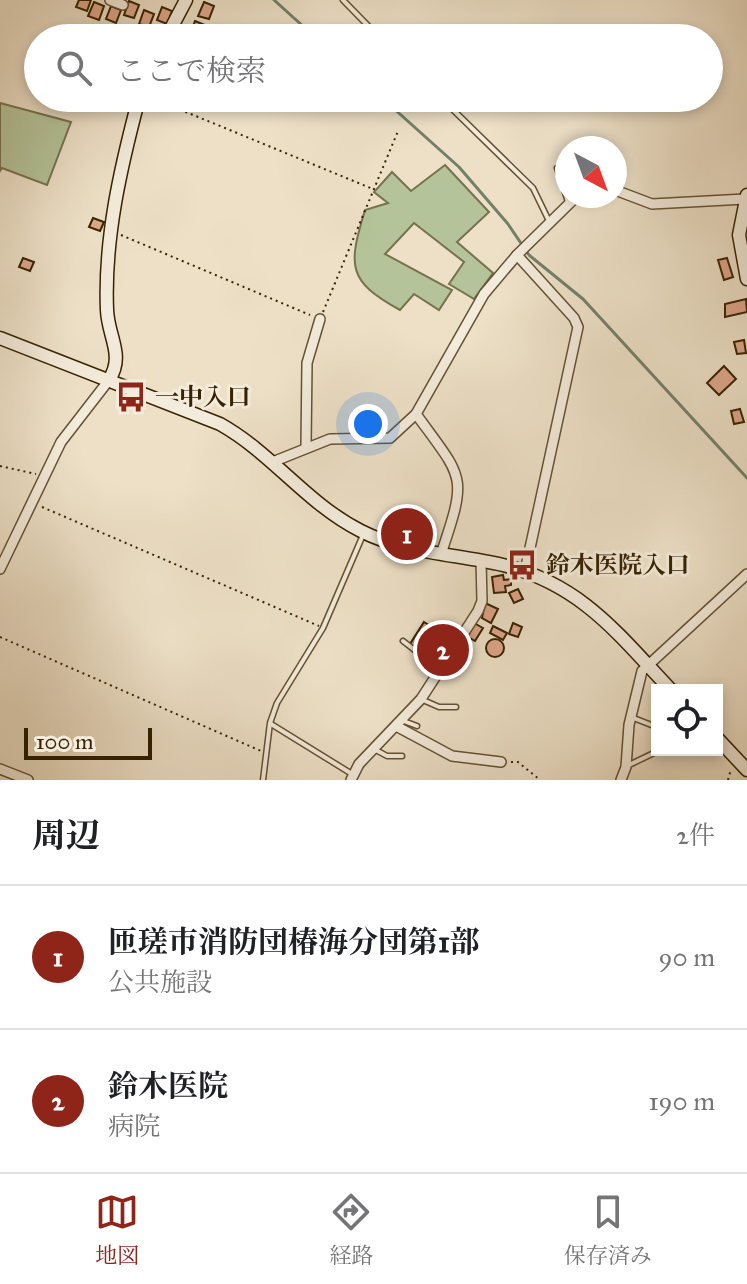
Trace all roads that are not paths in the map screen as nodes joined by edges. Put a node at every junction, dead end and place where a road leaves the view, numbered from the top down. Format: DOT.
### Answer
graph roads {
  1 [pos="110,0"];
  2 [pos="186,0"];
  3 [pos="343,0"];
  4 [pos="123,5"];
  5 [pos="173,24"];
  6 [pos="366,24"];
  7 [pos="135,112"];
  8 [pos="456,112"];
  9 [pos="627,195"];
  10 [pos="746,197"];
  11 [pos="564,208"];
  12 [pos="550,221"];
  13 [pos="517,255"];
  14 [pos="747,279"];
  15 [pos="320,319"];
  16 [pos="0,338"];
  17 [pos="109,380"];
  18 [pos="416,414"];
  19 [pos="306,446"];
  20 [pos="275,461"];
  21 [pos="364,532"];
  22 [pos="441,554"];
  23 [pos="481,561"];
  24 [pos="0,569"];
  25 [pos="525,571"];
  26 [pos="747,574"];
  27 [pos="403,641"];
  28 [pos="648,666"];
  29 [pos="441,671"];
  30 [pos="665,684"];
  31 [pos="421,699"];
  32 [pos="456,707"];
  33 [pos="631,717"];
  34 [pos="270,723"];
  35 [pos="398,723"];
  36 [pos="651,725"];
  37 [pos="417,726"];
  38 [pos="723,744"];
  39 [pos="374,749"];
  40 [pos="651,754"];
  41 [pos="402,756"];
  42 [pos="501,762"];
  43 [pos="626,767"];
  44 [pos="0,769"];
  45 [pos="747,770"];
  46 [pos="352,778"];
  47 [pos="28,780"];
  48 [pos="263,780"];
  49 [pos="621,780"];
  1 -- 4 [label="street"];
  2 -- 5 [label="street"];
  3 -- 6 [label="lane"];
  7 -- 17 [label="street"];
  8 -- 12 [label="lane"];
  9 -- 10 [label="street"];
  10 -- 14 [label="street"];
  11 -- 12 [label="street"];
  12 -- 13 [label="street"];
  13 -- 18 [label="street"];
  13 -- 25 [label="street"];
  15 -- 19 [label="street"];
  16 -- 17 [label="street"];
  17 -- 20 [label="street"];
  17 -- 24 [label="street"];
  18 -- 19 [label="street"];
  18 -- 22 [label="street"];
  19 -- 20 [label="street"];
  20 -- 21 [label="street"];
  21 -- 22 [label="street"];
  21 -- 34 [label="lane"];
  22 -- 23 [label="street"];
  23 -- 25 [label="street"];
  23 -- 29 [label="street"];
  25 -- 28 [label="street"];
  26 -- 28 [label="street"];
  27 -- 29 [label="lane"];
  28 -- 30 [label="street"];
  28 -- 33 [label="street"];
  29 -- 31 [label="street"];
  31 -- 32 [label="lane"];
  31 -- 35 [label="street"];
  33 -- 36 [label="lane"];
  33 -- 43 [label="street"];
  34 -- 46 [label="lane"];
  34 -- 48 [label="lane"];
  35 -- 37 [label="lane"];
  35 -- 39 [label="street"];
  35 -- 42 [label="street"];
  38 -- 45 [label="street"];
  39 -- 41 [label="lane"];
  39 -- 46 [label="street"];
  40 -- 43 [label="lane"];
  43 -- 49 [label="street"];
  44 -- 47 [label="street"];
}
